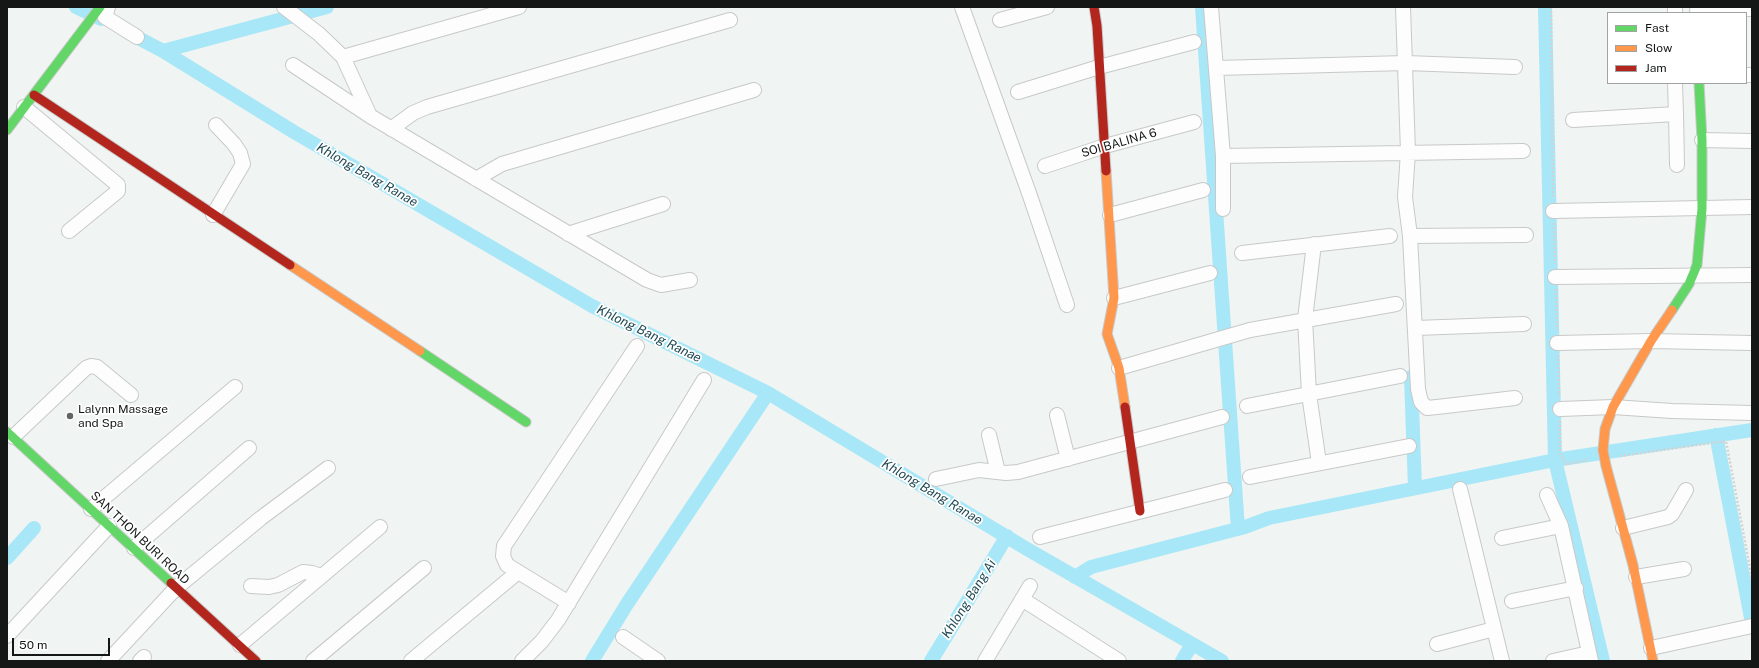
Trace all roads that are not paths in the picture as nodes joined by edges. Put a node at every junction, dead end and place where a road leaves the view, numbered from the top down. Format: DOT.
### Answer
graph roads {
  1 [pos="100,7"];
  2 [pos="108,7"];
  3 [pos="284,7"];
  4 [pos="519,7"];
  5 [pos="962,7"];
  6 [pos="1047,7"];
  7 [pos="1094,7"];
  8 [pos="1211,7"];
  9 [pos="1403,7"];
  10 [pos="1752,9"];
  11 [pos="1697,10"];
  12 [pos="730,20"];
  13 [pos="1000,20"];
  14 [pos="137,37"];
  15 [pos="1194,42"];
  16 [pos="343,56"];
  17 [pos="1406,63"];
  18 [pos="293,65"];
  19 [pos="1515,67"];
  20 [pos="1099,68"];
  21 [pos="1216,68"];
  22 [pos="1675,84"];
  23 [pos="1699,84"];
  24 [pos="754,90"];
  25 [pos="1018,92"];
  26 [pos="34,95"];
  27 [pos="24,108"];
  28 [pos="1676,114"];
  29 [pos="370,116"];
  30 [pos="1573,120"];
  31 [pos="1194,122"];
  32 [pos="216,125"];
  33 [pos="391,129"];
  34 [pos="7,130"];
  35 [pos="1702,140"];
  36 [pos="1752,141"];
  37 [pos="1105,146"];
  38 [pos="1523,151"];
  39 [pos="1408,152"];
  40 [pos="1223,156"];
  41 [pos="1677,165"];
  42 [pos="1045,166"];
  43 [pos="476,179"];
  44 [pos="1203,190"];
  45 [pos="663,204"];
  46 [pos="1752,208"];
  47 [pos="1223,209"];
  48 [pos="1702,209"];
  49 [pos="1554,211"];
  50 [pos="213,215"];
  51 [pos="1110,215"];
  52 [pos="69,231"];
  53 [pos="568,234"];
  54 [pos="1526,235"];
  55 [pos="1390,236"];
  56 [pos="1410,236"];
  57 [pos="1314,244"];
  58 [pos="1242,253"];
  59 [pos="1210,273"];
  60 [pos="1692,275"];
  61 [pos="1752,275"];
  62 [pos="1556,277"];
  63 [pos="690,280"];
  64 [pos="1114,298"];
  65 [pos="1396,304"];
  66 [pos="1067,305"];
  67 [pos="1305,320"];
  68 [pos="1524,324"];
  69 [pos="1416,328"];
  70 [pos="1651,341"];
  71 [pos="1557,343"];
  72 [pos="1752,343"];
  73 [pos="636,346"];
  74 [pos="1119,368"];
  75 [pos="1400,376"];
  76 [pos="704,380"];
  77 [pos="235,387"];
  78 [pos="1309,393"];
  79 [pos="132,395"];
  80 [pos="1515,398"];
  81 [pos="1247,406"];
  82 [pos="1613,407"];
  83 [pos="1560,409"];
  84 [pos="1752,413"];
  85 [pos="1057,415"];
  86 [pos="1222,417"];
  87 [pos="526,422"];
  88 [pos="10,434"];
  89 [pos="989,435"];
  90 [pos="1130,442"];
  91 [pos="1409,446"];
  92 [pos="249,448"];
  93 [pos="1068,459"];
  94 [pos="1319,463"];
  95 [pos="328,468"];
  96 [pos="998,472"];
  97 [pos="1250,477"];
  98 [pos="936,478"];
  99 [pos="1460,489"];
  100 [pos="1225,490"];
  101 [pos="1686,490"];
  102 [pos="1547,496"];
  103 [pos="91,509"];
  104 [pos="1140,511"];
  105 [pos="109,526"];
  106 [pos="1561,526"];
  107 [pos="380,527"];
  108 [pos="1623,528"];
  109 [pos="1040,537"];
  110 [pos="1502,538"];
  111 [pos="134,548"];
  112 [pos="424,568"];
  113 [pos="1684,569"];
  114 [pos="518,572"];
  115 [pos="321,576"];
  116 [pos="1636,577"];
  117 [pos="251,586"];
  118 [pos="1030,586"];
  119 [pos="176,588"];
  120 [pos="1576,588"];
  121 [pos="1022,599"];
  122 [pos="1512,601"];
  123 [pos="569,603"];
  124 [pos="1752,626"];
  125 [pos="1494,629"];
  126 [pos="7,636"];
  127 [pos="623,638"];
  128 [pos="1437,644"];
  129 [pos="240,645"];
  130 [pos="1652,654"];
  131 [pos="1590,657"];
  132 [pos="250,659"];
  133 [pos="108,661"];
  134 [pos="313,661"];
  135 [pos="411,661"];
  136 [pos="522,661"];
  137 [pos="658,661"];
  138 [pos="985,661"];
  139 [pos="1119,661"];
  140 [pos="1502,661"];
  141 [pos="1553,661"];
  1 -- 26 [label="street"];
  2 -- 14 [label="street"];
  3 -- 16 [label="street"];
  4 -- 16 [label="street"];
  5 -- 66 [label="street"];
  6 -- 13 [label="street"];
  7 -- 20 [label="street"];
  8 -- 21 [label="street"];
  9 -- 17 [label="street"];
  10 -- 11 [label="street"];
  12 -- 33 [label="street"];
  15 -- 20 [label="street"];
  16 -- 29 [label="street"];
  17 -- 19 [label="street"];
  17 -- 21 [label="street"];
  17 -- 39 [label="street"];
  18 -- 29 [label="street"];
  20 -- 25 [label="street"];
  20 -- 37 [label="street"];
  21 -- 40 [label="street"];
  22 -- 28 [label="street"];
  23 -- 35 [label="street"];
  24 -- 43 [label="street"];
  26 -- 27 [label="street"];
  26 -- 50 [label="street"];
  27 -- 34 [label="street"];
  27 -- 52 [label="street"];
  28 -- 30 [label="street"];
  28 -- 41 [label="street"];
  29 -- 33 [label="street"];
  31 -- 37 [label="street, SOI BALINA 6"];
  32 -- 50 [label="street"];
  33 -- 43 [label="street"];
  35 -- 36 [label="street"];
  35 -- 48 [label="street"];
  37 -- 42 [label="street, SOI BALINA 6"];
  37 -- 51 [label="street"];
  38 -- 39 [label="street"];
  39 -- 40 [label="street"];
  39 -- 56 [label="street"];
  40 -- 47 [label="street"];
  43 -- 53 [label="street"];
  44 -- 51 [label="street"];
  45 -- 53 [label="street"];
  46 -- 48 [label="street"];
  48 -- 49 [label="street"];
  48 -- 60 [label="street"];
  50 -- 87 [label="street"];
  51 -- 64 [label="street"];
  53 -- 63 [label="street"];
  54 -- 56 [label="street"];
  55 -- 57 [label="street"];
  56 -- 69 [label="street"];
  57 -- 58 [label="street"];
  57 -- 67 [label="street"];
  59 -- 64 [label="street"];
  60 -- 61 [label="street"];
  60 -- 62 [label="street"];
  60 -- 70 [label="street"];
  64 -- 74 [label="street"];
  65 -- 67 [label="street"];
  67 -- 74 [label="street"];
  67 -- 78 [label="street"];
  68 -- 69 [label="street"];
  69 -- 80 [label="street"];
  70 -- 71 [label="street"];
  70 -- 72 [label="street"];
  70 -- 82 [label="street"];
  73 -- 114 [label="street"];
  74 -- 90 [label="street"];
  75 -- 78 [label="street"];
  76 -- 123 [label="street"];
  77 -- 103 [label="street"];
  78 -- 81 [label="street"];
  78 -- 94 [label="street"];
  79 -- 88 [label="street"];
  82 -- 83 [label="street"];
  82 -- 84 [label="street"];
  82 -- 108 [label="street, bridge"];
  85 -- 93 [label="street"];
  86 -- 90 [label="street"];
  88 -- 103 [label="street, SAN THON BURI ROAD"];
  89 -- 96 [label="street"];
  90 -- 93 [label="street"];
  90 -- 104 [label="street"];
  91 -- 94 [label="street"];
  92 -- 111 [label="street"];
  93 -- 96 [label="street"];
  94 -- 97 [label="street"];
  95 -- 119 [label="street"];
  96 -- 98 [label="street"];
  99 -- 125 [label="street"];
  100 -- 104 [label="street"];
  101 -- 108 [label="street"];
  102 -- 106 [label="street"];
  103 -- 105 [label="street, SAN THON BURI ROAD"];
  104 -- 109 [label="street"];
  105 -- 111 [label="street, SAN THON BURI ROAD"];
  105 -- 126 [label="street"];
  106 -- 110 [label="street"];
  106 -- 120 [label="street"];
  107 -- 115 [label="street"];
  108 -- 116 [label="street"];
  111 -- 119 [label="street, SAN THON BURI ROAD"];
  112 -- 134 [label="street"];
  113 -- 116 [label="street"];
  114 -- 123 [label="street"];
  114 -- 135 [label="street"];
  115 -- 117 [label="street"];
  115 -- 129 [label="street"];
  116 -- 130 [label="street"];
  118 -- 121 [label="street"];
  119 -- 129 [label="street, SAN THON BURI ROAD"];
  119 -- 133 [label="street"];
  120 -- 122 [label="street"];
  120 -- 131 [label="street"];
  121 -- 138 [label="street"];
  121 -- 139 [label="street"];
  123 -- 136 [label="street"];
  124 -- 130 [label="street"];
  125 -- 128 [label="street"];
  125 -- 140 [label="street"];
  127 -- 137 [label="street"];
  129 -- 132 [label="street, SAN THON BURI ROAD"];
  131 -- 141 [label="street"];
}
